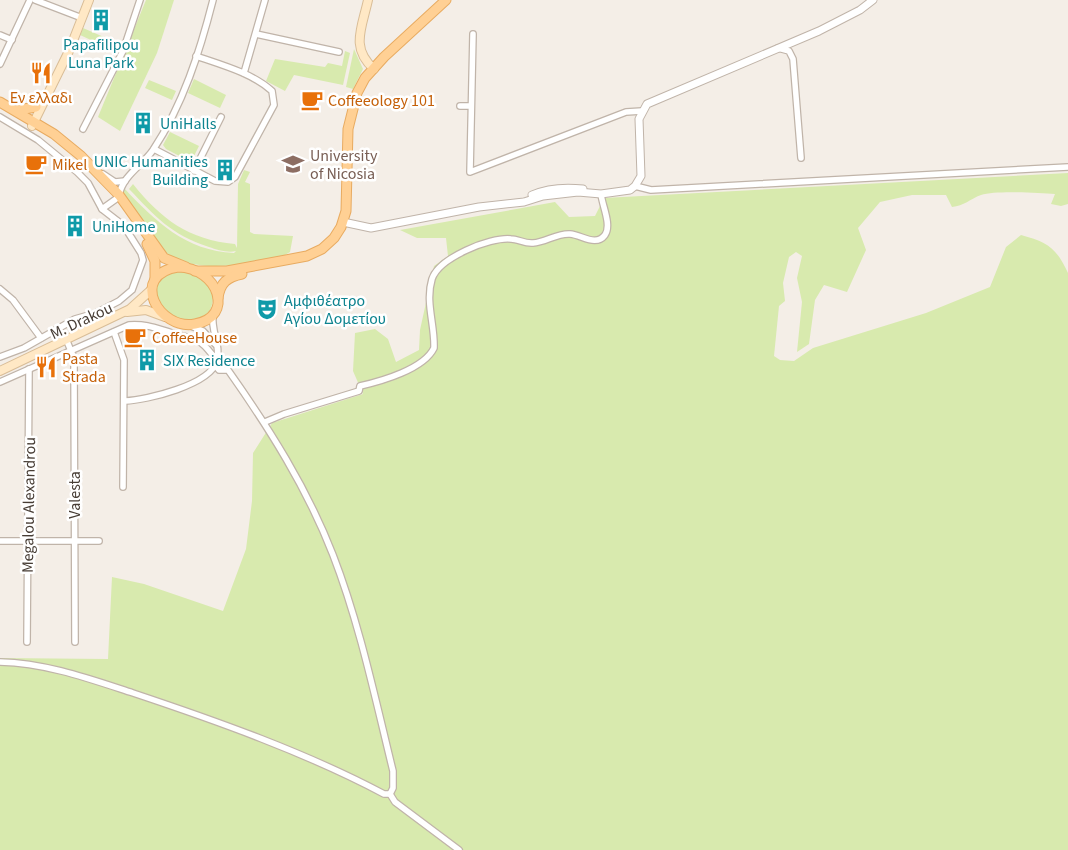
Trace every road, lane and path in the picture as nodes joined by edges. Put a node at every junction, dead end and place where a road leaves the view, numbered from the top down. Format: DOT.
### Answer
graph roads {
  1 [pos="30,0"];
  2 [pos="35,0"];
  3 [pos="89,0"];
  4 [pos="140,0"];
  5 [pos="212,0"];
  6 [pos="265,0"];
  7 [pos="368,0"];
  8 [pos="446,0"];
  9 [pos="873,0"];
  10 [pos="82,18"];
  11 [pos="256,34"];
  12 [pos="473,34"];
  13 [pos="0,35"];
  14 [pos="12,40"];
  15 [pos="778,48"];
  16 [pos="339,52"];
  17 [pos="196,56"];
  18 [pos="0,64"];
  19 [pos="373,70"];
  20 [pos="244,73"];
  21 [pos="51,87"];
  22 [pos="0,102"];
  23 [pos="460,106"];
  24 [pos="470,106"];
  25 [pos="36,107"];
  26 [pos="0,108"];
  27 [pos="15,110"];
  28 [pos="642,111"];
  29 [pos="0,117"];
  30 [pos="221,117"];
  31 [pos="31,122"];
  32 [pos="83,129"];
  33 [pos="154,149"];
  34 [pos="801,158"];
  35 [pos="1068,167"];
  36 [pos="194,171"];
  37 [pos="101,174"];
  38 [pos="125,181"];
  39 [pos="635,186"];
  40 [pos="610,193"];
  41 [pos="601,194"];
  42 [pos="117,197"];
  43 [pos="518,201"];
  44 [pos="102,209"];
  45 [pos="346,223"];
  46 [pos="186,267"];
  47 [pos="195,271"];
  48 [pos="155,279"];
  49 [pos="0,289"];
  50 [pos="151,290"];
  51 [pos="218,298"];
  52 [pos="213,313"];
  53 [pos="121,314"];
  54 [pos="170,319"];
  55 [pos="186,325"];
  56 [pos="114,332"];
  57 [pos="42,338"];
  58 [pos="66,339"];
  59 [pos="216,345"];
  60 [pos="72,349"];
  61 [pos="0,358"];
  62 [pos="216,363"];
  63 [pos="29,369"];
  64 [pos="0,372"];
  65 [pos="0,382"];
  66 [pos="125,401"];
  67 [pos="265,422"];
  68 [pos="123,487"];
  69 [pos="0,541"];
  70 [pos="74,541"];
  71 [pos="99,541"];
  72 [pos="27,542"];
  73 [pos="27,642"];
  74 [pos="75,642"];
  75 [pos="0,662"];
  76 [pos="390,794"];
  77 [pos="460,850"];
  1 -- 14 [label="street"];
  2 -- 10 [label="street"];
  3 -- 10 [label="main road"];
  4 -- 32 [label="street"];
  5 -- 17 [label="street"];
  6 -- 11 [label="street"];
  7 -- 19 [label="main road"];
  8 -- 19 [label="main road"];
  9 -- 15 [label="street"];
  10 -- 21 [label="main road"];
  11 -- 16 [label="street"];
  11 -- 20 [label="street"];
  12 -- 24 [label="street"];
  13 -- 14 [label="street"];
  14 -- 18 [label="street"];
  15 -- 28 [label="street"];
  15 -- 34 [label="street"];
  17 -- 20 [label="street"];
  17 -- 33 [label="street"];
  19 -- 45 [label="main road"];
  20 -- 36 [label="street"];
  21 -- 25 [label="main road"];
  21 -- 31 [label="main road"];
  22 -- 27 [label="main road"];
  23 -- 24 [label="street"];
  24 -- 28 [label="street"];
  25 -- 27 [label="main road"];
  25 -- 31 [label="main road"];
  26 -- 31 [label="main road"];
  27 -- 31 [label="main road"];
  28 -- 39 [label="street"];
  29 -- 44 [label="street, M. Drakou"];
  30 -- 36 [label="street"];
  31 -- 37 [label="main road"];
  31 -- 42 [label="main road"];
  33 -- 36 [label="street"];
  33 -- 38 [label="street"];
  35 -- 39 [label="street"];
  37 -- 38 [label="street"];
  37 -- 42 [label="main road"];
  38 -- 42 [label="street"];
  39 -- 40 [label="street"];
  40 -- 41 [label="street"];
  40 -- 43 [label="street"];
  41 -- 43 [label="street"];
  41 -- 67 [label="street"];
  42 -- 44 [label="street"];
  42 -- 46 [label="main road"];
  42 -- 48 [label="main road"];
  43 -- 45 [label="street"];
  44 -- 57 [label="street, M. Drakou"];
  45 -- 47 [label="main road"];
  45 -- 51 [label="main road"];
  46 -- 47 [label="main road"];
  46 -- 48 [label="main road"];
  47 -- 51 [label="main road"];
  48 -- 50 [label="main road"];
  49 -- 57 [label="street"];
  50 -- 53 [label="main road"];
  50 -- 54 [label="main road"];
  51 -- 52 [label="main road"];
  52 -- 55 [label="main road"];
  52 -- 59 [label="street"];
  53 -- 54 [label="main road"];
  53 -- 58 [label="main road"];
  54 -- 55 [label="main road"];
  55 -- 59 [label="street"];
  56 -- 60 [label="street"];
  56 -- 62 [label="street"];
  56 -- 66 [label="street"];
  57 -- 61 [label="street, M. Drakou"];
  58 -- 60 [label="street"];
  58 -- 64 [label="main road"];
  59 -- 62 [label="street"];
  60 -- 63 [label="street"];
  60 -- 70 [label="street, Valesta"];
  62 -- 66 [label="street"];
  62 -- 67 [label="street"];
  63 -- 65 [label="street"];
  63 -- 72 [label="street, Megalou Alexandrou"];
  66 -- 68 [label="street"];
  67 -- 76 [label="street"];
  69 -- 72 [label="street"];
  70 -- 71 [label="street"];
  70 -- 72 [label="street"];
  70 -- 74 [label="street, Valesta"];
  72 -- 73 [label="street, Megalou Alexandrou"];
  75 -- 76 [label="street"];
  76 -- 77 [label="street"];
}
